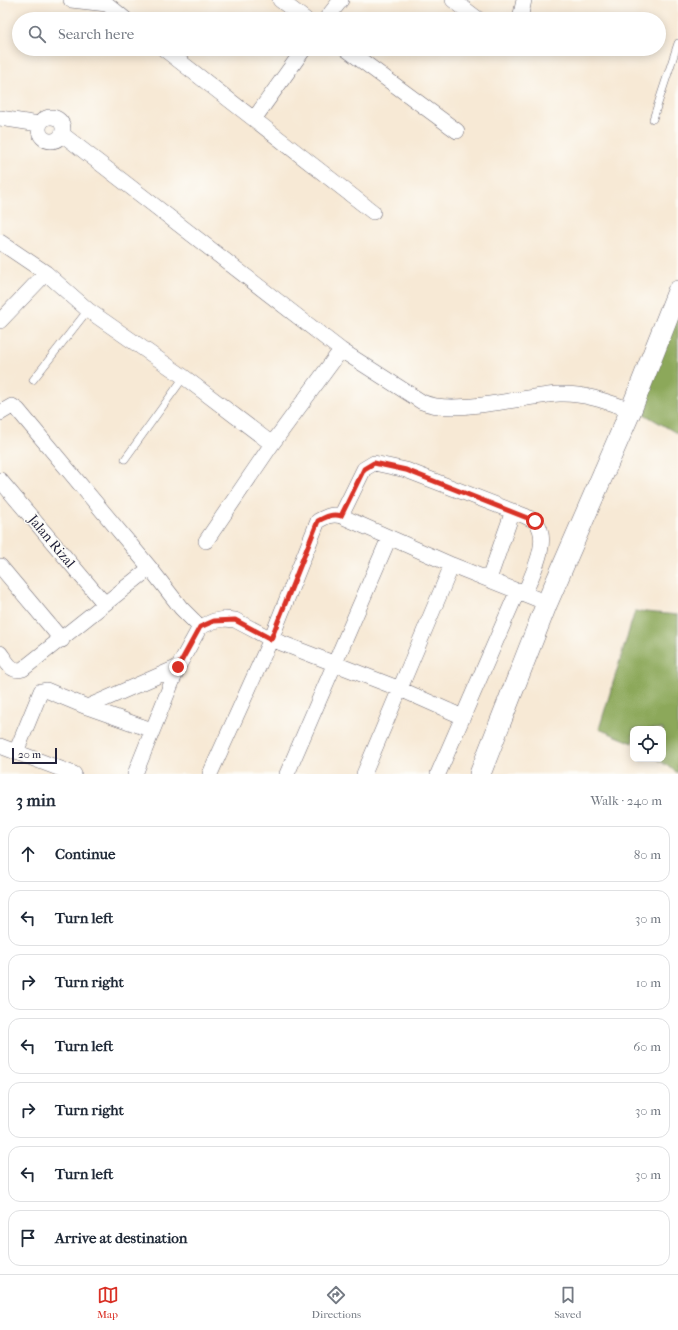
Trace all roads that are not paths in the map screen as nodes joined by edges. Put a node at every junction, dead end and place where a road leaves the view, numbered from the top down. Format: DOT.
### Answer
graph roads {
  1 [pos="71,0"];
  2 [pos="280,0"];
  3 [pos="341,0"];
  4 [pos="453,0"];
  5 [pos="524,0"];
  6 [pos="107,2"];
  7 [pos="118,12"];
  8 [pos="296,12"];
  9 [pos="332,12"];
  10 [pos="469,12"];
  11 [pos="521,12"];
  12 [pos="678,43"];
  13 [pos="173,56"];
  14 [pos="299,56"];
  15 [pos="355,56"];
  16 [pos="0,118"];
  17 [pos="254,119"];
  18 [pos="653,119"];
  19 [pos="457,131"];
  20 [pos="373,212"];
  21 [pos="0,242"];
  22 [pos="46,273"];
  23 [pos="678,291"];
  24 [pos="88,310"];
  25 [pos="0,321"];
  26 [pos="341,350"];
  27 [pos="184,377"];
  28 [pos="33,380"];
  29 [pos="631,410"];
  30 [pos="0,414"];
  31 [pos="272,444"];
  32 [pos="125,459"];
  33 [pos="0,480"];
  34 [pos="514,512"];
  35 [pos="341,516"];
  36 [pos="389,538"];
  37 [pos="206,541"];
  38 [pos="452,565"];
  39 [pos="0,566"];
  40 [pos="150,568"];
  41 [pos="489,580"];
  42 [pos="522,592"];
  43 [pos="104,603"];
  44 [pos="547,603"];
  45 [pos="198,624"];
  46 [pos="271,639"];
  47 [pos="62,640"];
  48 [pos="0,654"];
  49 [pos="335,663"];
  50 [pos="178,667"];
  51 [pos="400,689"];
  52 [pos="87,707"];
  53 [pos="463,717"];
  54 [pos="152,730"];
  55 [pos="0,746"];
  56 [pos="16,752"];
  57 [pos="74,774"];
  58 [pos="135,774"];
  59 [pos="210,774"];
  60 [pos="287,774"];
  61 [pos="364,774"];
  62 [pos="438,774"];
  63 [pos="480,774"];
  1 -- 6 [label="street"];
  2 -- 8 [label="street"];
  3 -- 9 [label="street"];
  4 -- 10 [label="street"];
  5 -- 11 [label="street"];
  6 -- 7 [label="street"];
  12 -- 18 [label="lane"];
  13 -- 17 [label="street"];
  14 -- 17 [label="street"];
  15 -- 19 [label="street"];
  16 -- 26 [label="street"];
  17 -- 20 [label="street"];
  21 -- 22 [label="street"];
  22 -- 24 [label="street"];
  22 -- 25 [label="street"];
  23 -- 29 [label="main road"];
  24 -- 27 [label="street"];
  24 -- 28 [label="lane"];
  26 -- 29 [label="street"];
  26 -- 31 [label="street"];
  27 -- 31 [label="street"];
  27 -- 32 [label="lane"];
  29 -- 44 [label="main road"];
  30 -- 40 [label="street"];
  31 -- 37 [label="street"];
  33 -- 43 [label="street, Jalan Rizal"];
  34 -- 35 [label="street"];
  34 -- 41 [label="street"];
  34 -- 42 [label="street"];
  35 -- 36 [label="street"];
  35 -- 46 [label="street"];
  36 -- 38 [label="street"];
  36 -- 49 [label="street"];
  38 -- 41 [label="street"];
  38 -- 51 [label="street"];
  39 -- 47 [label="street"];
  40 -- 43 [label="street"];
  40 -- 45 [label="street"];
  41 -- 42 [label="street"];
  42 -- 44 [label="street"];
  42 -- 53 [label="street"];
  43 -- 47 [label="street"];
  44 -- 63 [label="main road"];
  45 -- 46 [label="street"];
  45 -- 50 [label="street"];
  46 -- 49 [label="street"];
  46 -- 59 [label="street"];
  47 -- 48 [label="street"];
  49 -- 51 [label="street"];
  49 -- 60 [label="street"];
  50 -- 52 [label="street"];
  50 -- 54 [label="street"];
  51 -- 53 [label="street"];
  51 -- 61 [label="street"];
  52 -- 54 [label="street"];
  52 -- 56 [label="street"];
  53 -- 62 [label="street"];
  54 -- 58 [label="street"];
  55 -- 56 [label="street"];
  56 -- 57 [label="street"];
}
